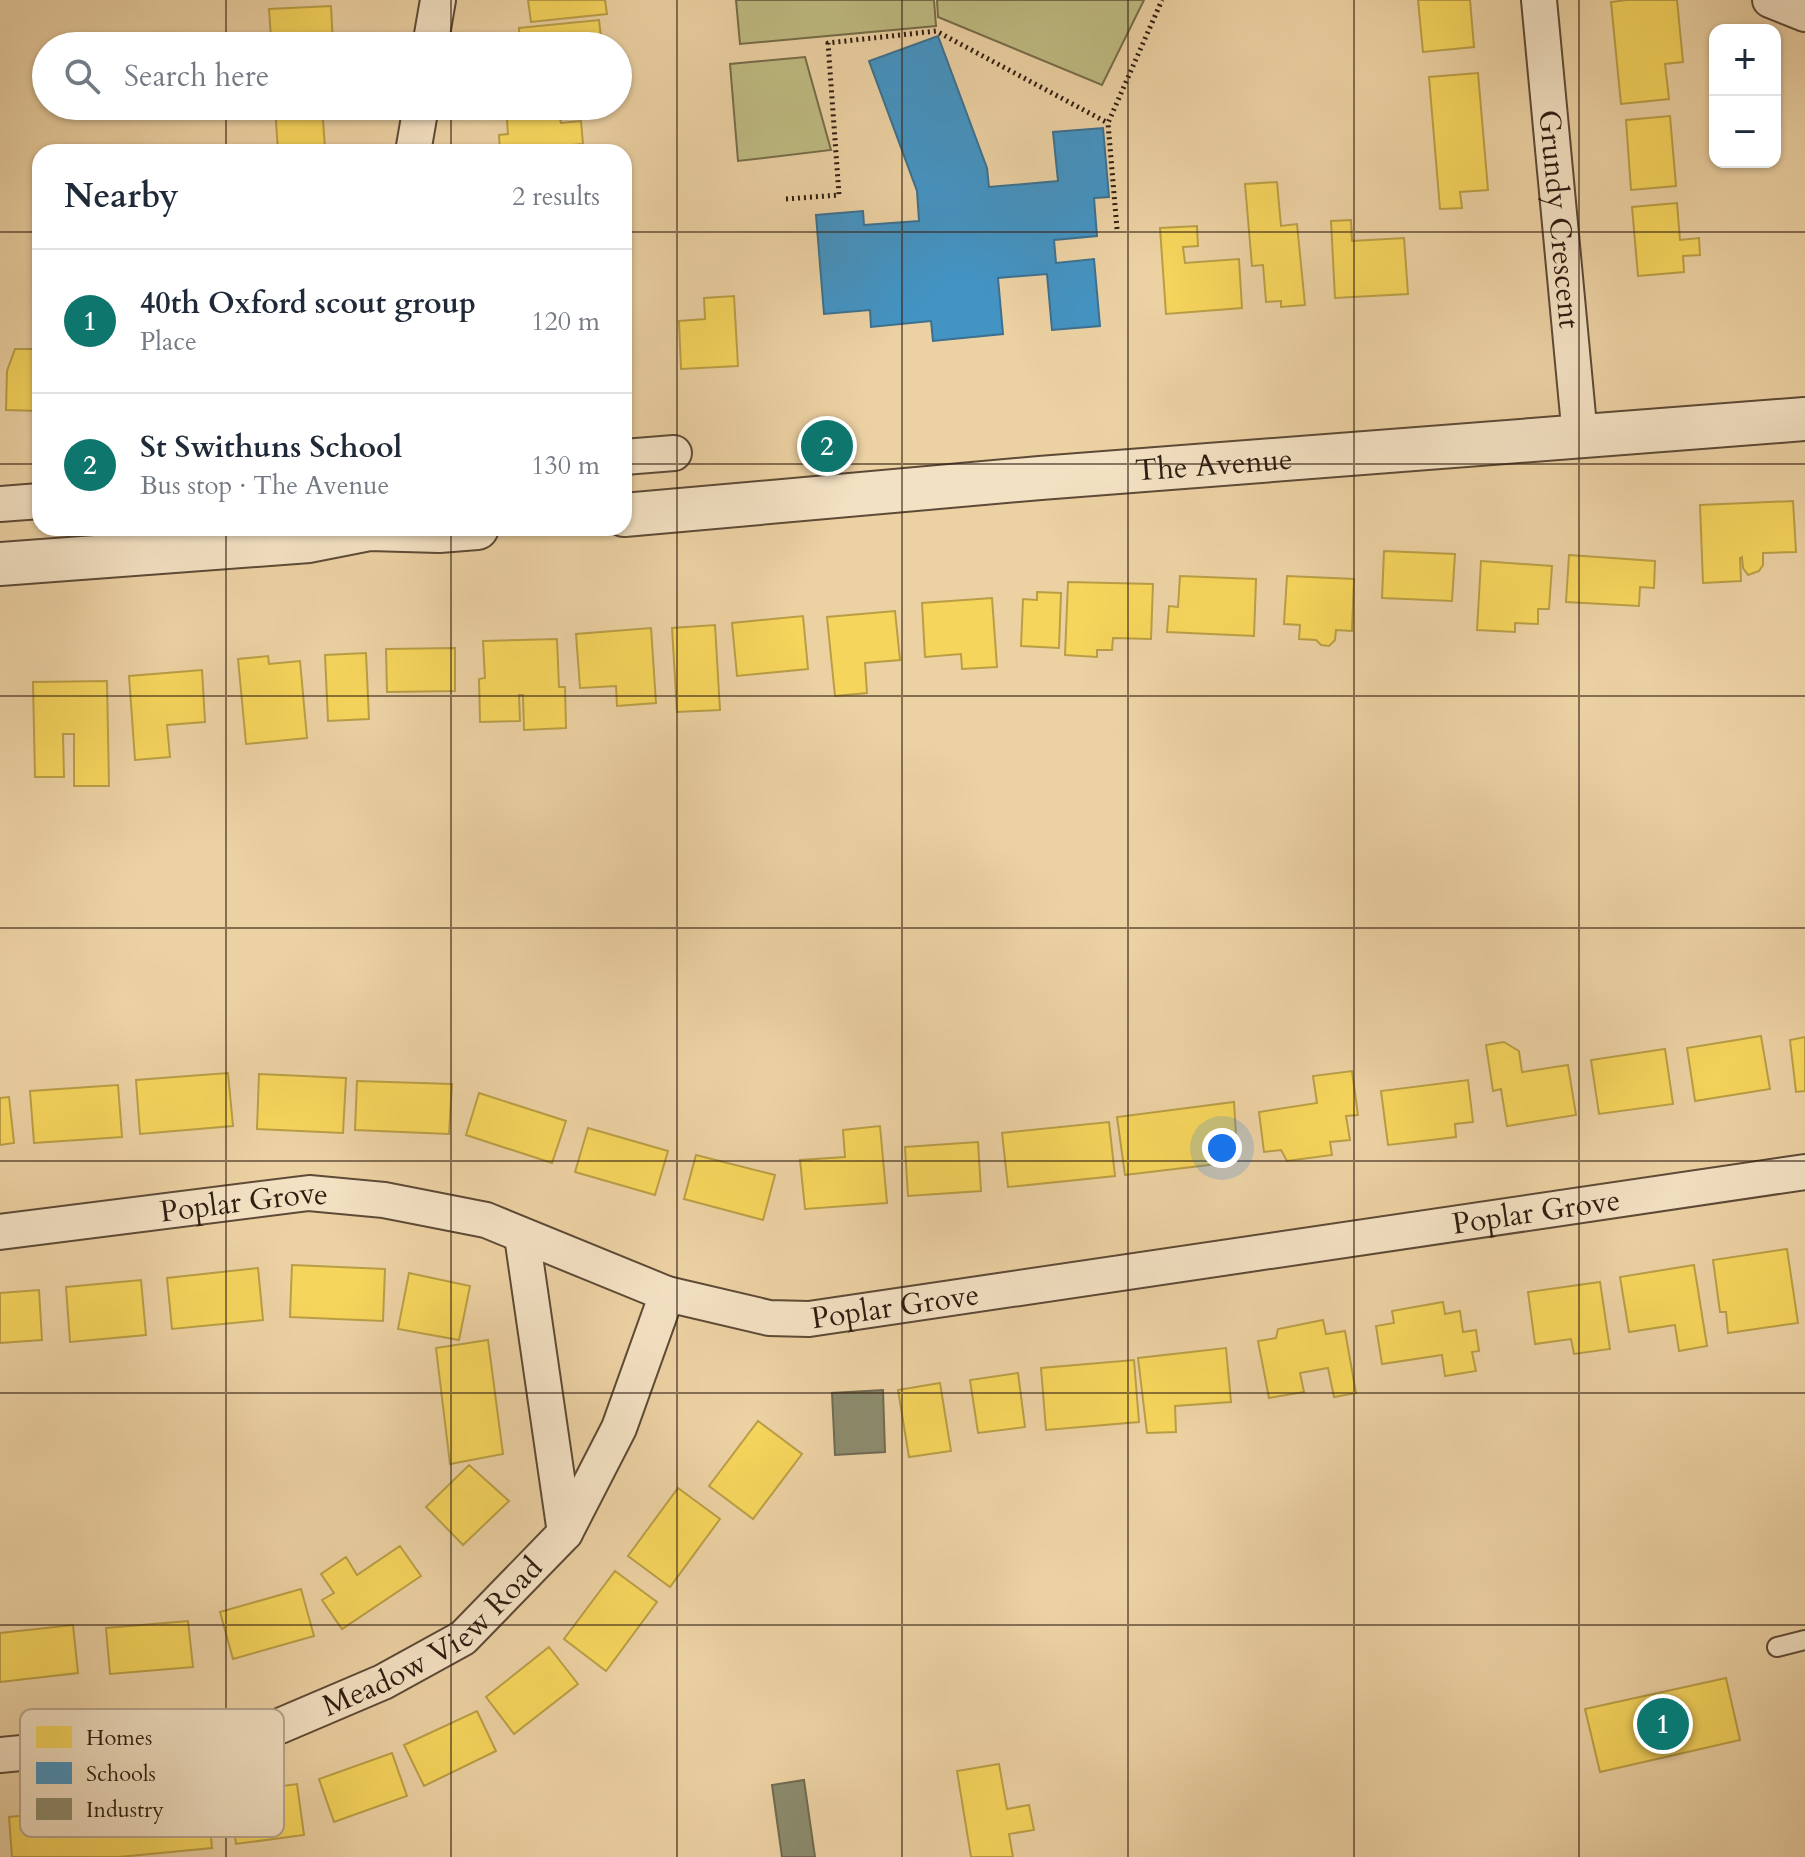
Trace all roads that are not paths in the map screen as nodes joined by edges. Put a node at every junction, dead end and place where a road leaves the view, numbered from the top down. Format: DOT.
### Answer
graph roads {
  1 [pos="438,0"];
  2 [pos="1539,0"];
  3 [pos="1770,0"];
  4 [pos="1805,14"];
  5 [pos="432,32"];
  6 [pos="419,120"];
  7 [pos="414,144"];
  8 [pos="1805,419"];
  9 [pos="1580,437"];
  10 [pos="674,453"];
  11 [pos="632,456"];
  12 [pos="32,502"];
  13 [pos="0,504"];
  14 [pos="632,514"];
  15 [pos="332,536"];
  16 [pos="0,564"];
  17 [pos="1805,1172"];
  18 [pos="0,1232"];
  19 [pos="522,1236"];
  20 [pos="667,1294"];
  21 [pos="565,1533"];
  22 [pos="1805,1640"];
  23 [pos="1777,1647"];
  24 [pos="284,1724"];
  25 [pos="20,1753"];
  26 [pos="0,1755"];
  1 -- 5 [label="street"];
  2 -- 9 [label="street, Grundy Crescent"];
  3 -- 4 [label="street"];
  6 -- 7 [label="street"];
  8 -- 9 [label="street, The Avenue"];
  9 -- 14 [label="street, The Avenue"];
  10 -- 11 [label="street"];
  12 -- 13 [label="street"];
  15 -- 16 [label="street"];
  17 -- 20 [label="street, Poplar Grove"];
  18 -- 19 [label="street, Poplar Grove"];
  19 -- 20 [label="street, Poplar Grove"];
  19 -- 21 [label="street, Meadow View Road"];
  20 -- 21 [label="street, Meadow View Road"];
  21 -- 24 [label="street, Meadow View Road"];
  22 -- 23 [label="lane"];
  25 -- 26 [label="street, Meadow View Road"];
}
